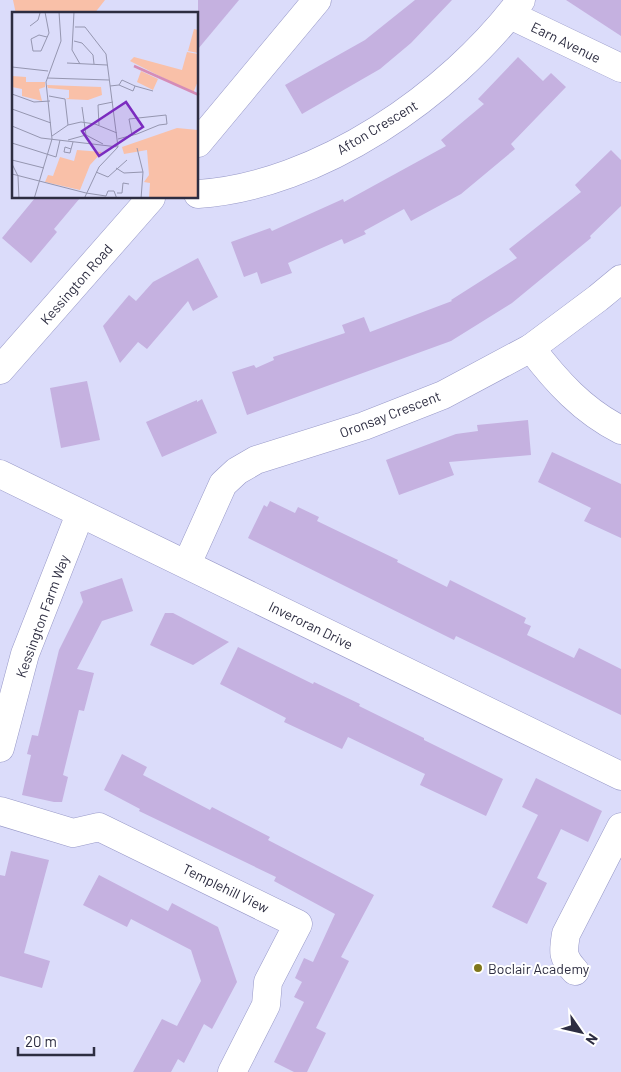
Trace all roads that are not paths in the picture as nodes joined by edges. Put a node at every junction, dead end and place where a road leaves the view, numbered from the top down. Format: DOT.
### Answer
graph roads {
  1 [pos="317,0"];
  2 [pos="516,8"];
  3 [pos="621,68"];
  4 [pos="199,142"];
  5 [pos="199,194"];
  6 [pos="151,199"];
  7 [pos="621,278"];
  8 [pos="530,348"];
  9 [pos="0,370"];
  10 [pos="621,430"];
  11 [pos="0,474"];
  12 [pos="80,514"];
  13 [pos="186,564"];
  14 [pos="0,748"];
  15 [pos="621,776"];
  16 [pos="0,811"];
  17 [pos="621,828"];
  18 [pos="575,971"];
  19 [pos="232,1072"];
  1 -- 4 [label="street"];
  2 -- 3 [label="street, Earn Avenue"];
  2 -- 5 [label="street, Afton Crescent"];
  6 -- 9 [label="street, Kessington Road"];
  7 -- 8 [label="street, Oronsay Crescent"];
  8 -- 10 [label="street"];
  8 -- 13 [label="street, Oronsay Crescent"];
  11 -- 12 [label="street, Inveroran Drive"];
  12 -- 13 [label="street, Inveroran Drive"];
  12 -- 14 [label="street, Kessington Farm Way"];
  13 -- 15 [label="street, Inveroran Drive"];
  16 -- 19 [label="street, Templehill View"];
  17 -- 18 [label="street"];
}
